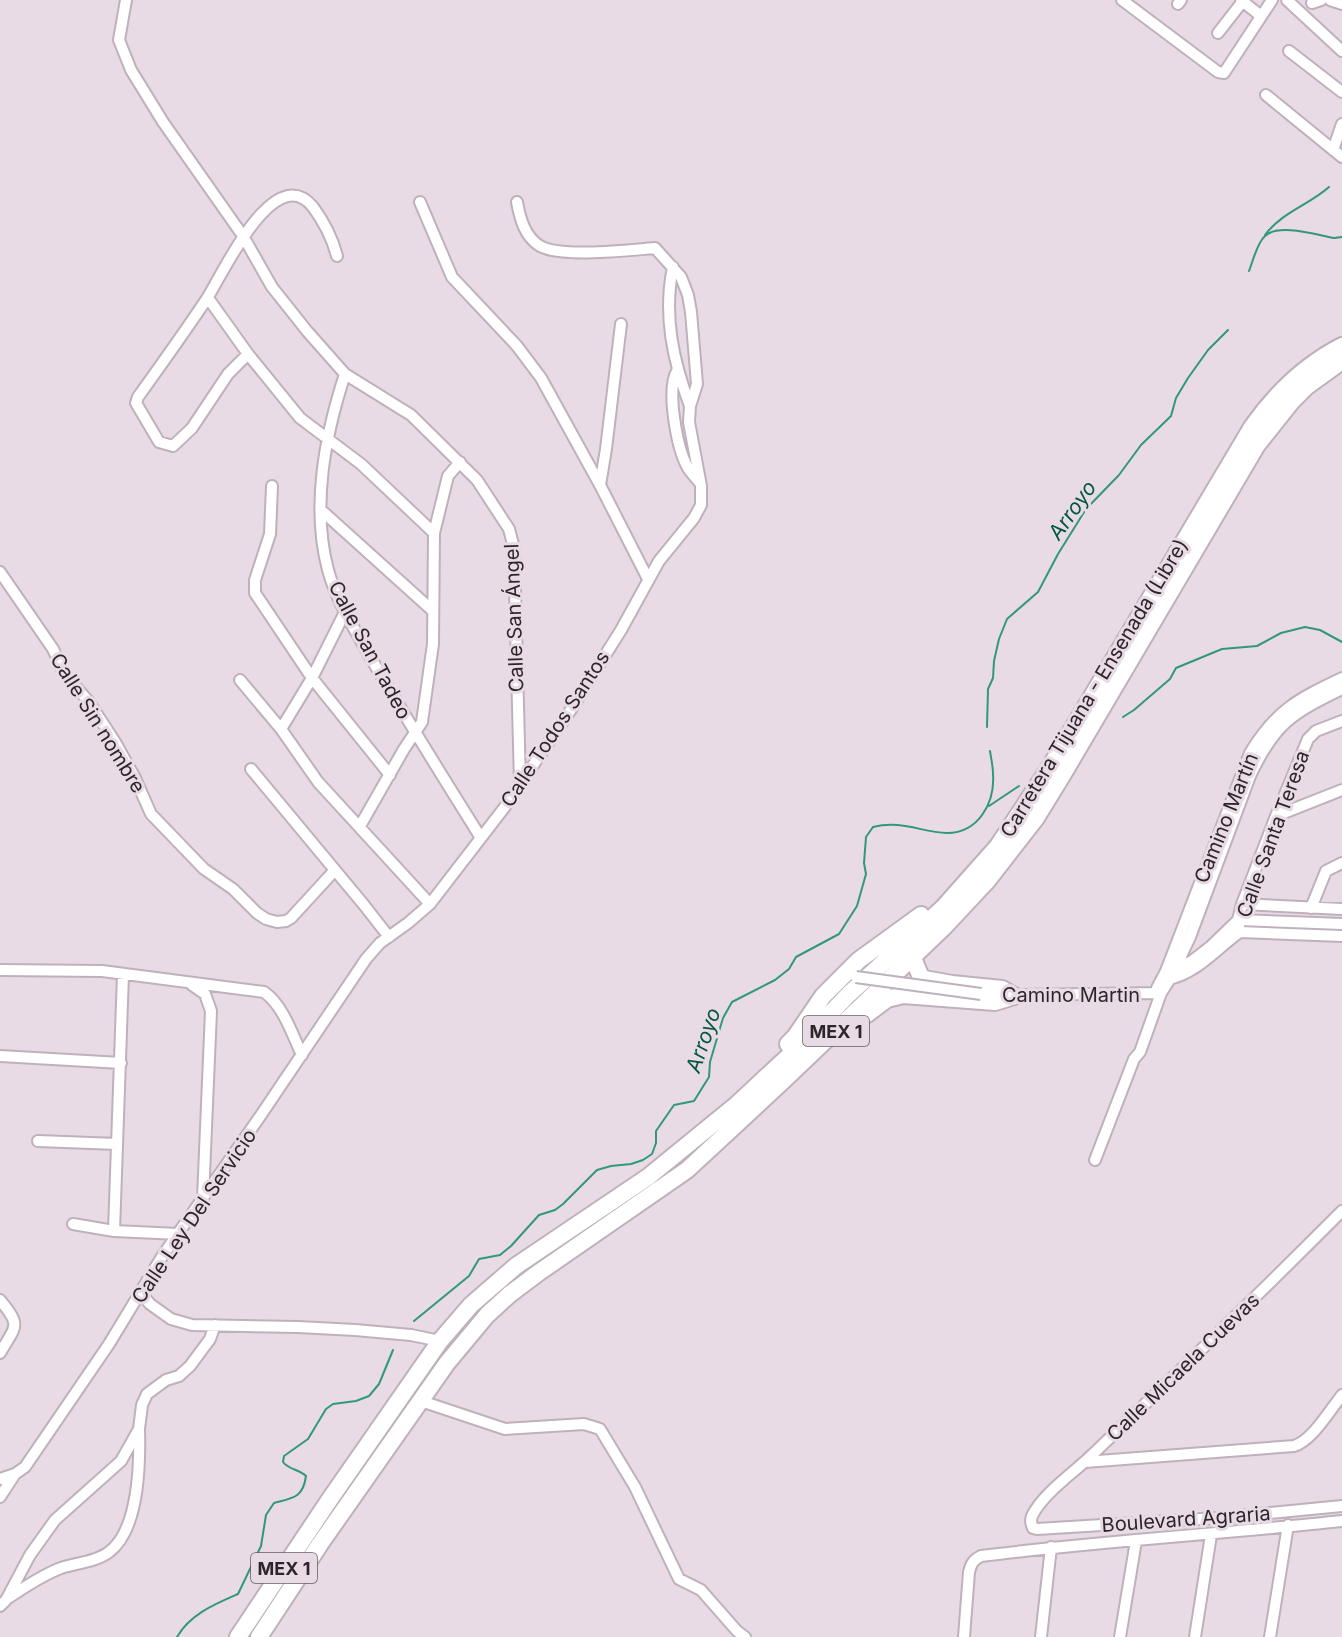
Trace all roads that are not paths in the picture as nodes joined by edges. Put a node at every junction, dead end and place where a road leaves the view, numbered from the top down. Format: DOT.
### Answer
graph roads {
  1 [pos="126,0"];
  2 [pos="1122,0"];
  3 [pos="1272,0"];
  4 [pos="1287,0"];
  5 [pos="1330,0"];
  6 [pos="1242,1"];
  7 [pos="1342,4"];
  8 [pos="1260,16"];
  9 [pos="1218,33"];
  10 [pos="1289,51"];
  11 [pos="1342,51"];
  12 [pos="1342,92"];
  13 [pos="1266,95"];
  14 [pos="1342,124"];
  15 [pos="1339,154"];
  16 [pos="420,202"];
  17 [pos="518,202"];
  18 [pos="243,236"];
  19 [pos="337,256"];
  20 [pos="673,267"];
  21 [pos="208,298"];
  22 [pos="621,324"];
  23 [pos="1342,346"];
  24 [pos="248,354"];
  25 [pos="1342,361"];
  26 [pos="677,371"];
  27 [pos="345,374"];
  28 [pos="690,406"];
  29 [pos="328,441"];
  30 [pos="460,462"];
  31 [pos="600,485"];
  32 [pos="272,486"];
  33 [pos="701,486"];
  34 [pos="321,510"];
  35 [pos="434,532"];
  36 [pos="0,572"];
  37 [pos="648,579"];
  38 [pos="433,611"];
  39 [pos="345,612"];
  40 [pos="312,678"];
  41 [pos="1342,678"];
  42 [pos="240,680"];
  43 [pos="1342,689"];
  44 [pos="1342,721"];
  45 [pos="280,729"];
  46 [pos="415,735"];
  47 [pos="251,769"];
  48 [pos="390,775"];
  49 [pos="520,784"];
  50 [pos="1342,790"];
  51 [pos="1276,816"];
  52 [pos="360,826"];
  53 [pos="481,838"];
  54 [pos="1342,863"];
  55 [pos="335,870"];
  56 [pos="976,872"];
  57 [pos="430,904"];
  58 [pos="1242,904"];
  59 [pos="1311,908"];
  60 [pos="1342,909"];
  61 [pos="1238,920"];
  62 [pos="1342,924"];
  63 [pos="1240,932"];
  64 [pos="1342,936"];
  65 [pos="389,937"];
  66 [pos="913,958"];
  67 [pos="0,970"];
  68 [pos="123,974"];
  69 [pos="1168,975"];
  70 [pos="850,976"];
  71 [pos="190,983"];
  72 [pos="1157,994"];
  73 [pos="1014,996"];
  74 [pos="846,1022"];
  75 [pos="302,1054"];
  76 [pos="0,1056"];
  77 [pos="121,1063"];
  78 [pos="735,1106"];
  79 [pos="38,1141"];
  80 [pos="117,1144"];
  81 [pos="1095,1160"];
  82 [pos="203,1198"];
  83 [pos="1342,1211"];
  84 [pos="73,1224"];
  85 [pos="114,1231"];
  86 [pos="179,1234"];
  87 [pos="141,1293"];
  88 [pos="0,1300"];
  89 [pos="215,1325"];
  90 [pos="440,1341"];
  91 [pos="0,1353"];
  92 [pos="1342,1395"];
  93 [pos="421,1401"];
  94 [pos="139,1429"];
  95 [pos="1085,1462"];
  96 [pos="15,1474"];
  97 [pos="0,1479"];
  98 [pos="0,1497"];
  99 [pos="1342,1506"];
  100 [pos="1342,1521"];
  101 [pos="1288,1525"];
  102 [pos="1032,1526"];
  103 [pos="1211,1534"];
  104 [pos="1136,1541"];
  105 [pos="1051,1547"];
  106 [pos="3,1603"];
  107 [pos="238,1637"];
  108 [pos="259,1637"];
  109 [pos="745,1637"];
  110 [pos="964,1637"];
  111 [pos="1041,1637"];
  112 [pos="1120,1637"];
  113 [pos="1195,1637"];
  114 [pos="1270,1637"];
  1 -- 18 [label="street, Calle San Ángel"];
  2 -- 8 [label="street"];
  3 -- 8 [label="street"];
  4 -- 11 [label="street"];
  5 -- 7 [label="street"];
  6 -- 8 [label="street"];
  6 -- 9 [label="street"];
  10 -- 12 [label="street"];
  13 -- 15 [label="street"];
  14 -- 15 [label="street"];
  16 -- 31 [label="street"];
  17 -- 20 [label="street"];
  18 -- 19 [label="street"];
  18 -- 21 [label="street"];
  18 -- 27 [label="street, Calle San Ángel"];
  20 -- 26 [label="street"];
  20 -- 28 [label="street"];
  21 -- 24 [label="street"];
  21 -- 24 [label="street"];
  22 -- 31 [label="street"];
  23 -- 56 [label="highway, Carretera Tijuana - Ensenada (Libre) / MEX 1"];
  24 -- 29 [label="street"];
  25 -- 66 [label="highway, Carretera Tijuana - Ensenada (Libre) / MEX 1"];
  26 -- 28 [label="street"];
  26 -- 33 [label="street"];
  27 -- 29 [label="street, Calle San Tadeo"];
  27 -- 30 [label="street, Calle San Ángel"];
  28 -- 33 [label="street"];
  29 -- 34 [label="street, Calle San Tadeo"];
  29 -- 35 [label="street"];
  30 -- 35 [label="street"];
  30 -- 49 [label="street, Calle San Ángel"];
  31 -- 37 [label="street"];
  32 -- 40 [label="street"];
  33 -- 37 [label="street, Calle Todos Santos"];
  34 -- 38 [label="street"];
  34 -- 39 [label="street, Calle San Tadeo"];
  35 -- 38 [label="street"];
  36 -- 55 [label="street, Calle Sin nombre"];
  37 -- 49 [label="street, Calle Todos Santos"];
  38 -- 46 [label="street"];
  39 -- 40 [label="street"];
  39 -- 46 [label="street, Calle San Tadeo"];
  40 -- 45 [label="street"];
  40 -- 48 [label="street"];
  41 -- 69 [label="street, Camino Martín"];
  42 -- 45 [label="street"];
  43 -- 69 [label="street, Camino Martín"];
  44 -- 51 [label="street, Calle Santa Teresa"];
  45 -- 52 [label="street"];
  46 -- 48 [label="street"];
  46 -- 53 [label="street, Calle San Tadeo"];
  47 -- 55 [label="street"];
  48 -- 52 [label="street"];
  49 -- 53 [label="street, Calle Todos Santos"];
  50 -- 51 [label="street"];
  51 -- 58 [label="street, Calle Santa Teresa"];
  52 -- 57 [label="street"];
  53 -- 57 [label="street, Calle Todos Santos"];
  54 -- 59 [label="street"];
  55 -- 65 [label="street"];
  56 -- 70 [label="highway"];
  56 -- 78 [label="highway, Carretera Tijuana - Ensenada (Libre) / MEX 1"];
  57 -- 65 [label="street, Calle Todos Santos"];
  58 -- 59 [label="street"];
  58 -- 61 [label="street, Calle Santa Teresa"];
  59 -- 60 [label="street"];
  61 -- 62 [label="street"];
  61 -- 63 [label="street, Calle Santa Teresa"];
  61 -- 69 [label="street"];
  63 -- 64 [label="street"];
  63 -- 69 [label="street"];
  65 -- 75 [label="street, Calle Ley Del Servicio"];
  66 -- 73 [label="highway"];
  66 -- 74 [label="highway, Carretera Tijuana - Ensenada (Libre) / MEX 1"];
  67 -- 68 [label="street"];
  68 -- 71 [label="street"];
  68 -- 77 [label="street"];
  69 -- 72 [label="street, Camino Martín"];
  70 -- 73 [label="street, Camino Martin, bridge"];
  70 -- 78 [label="highway"];
  71 -- 75 [label="street"];
  71 -- 82 [label="street"];
  72 -- 73 [label="street, Camino Martin"];
  72 -- 81 [label="street, Camino Martín"];
  73 -- 74 [label="highway"];
  74 -- 93 [label="highway, Carretera Tijuana - Ensenada (Libre) / MEX 1"];
  75 -- 82 [label="street, Calle Ley Del Servicio"];
  76 -- 77 [label="street"];
  77 -- 80 [label="street"];
  78 -- 90 [label="highway, Carretera Tijuana - Ensenada (Libre) / MEX 1"];
  79 -- 80 [label="street"];
  80 -- 85 [label="street"];
  82 -- 86 [label="street, Calle Ley Del Servicio"];
  83 -- 95 [label="street, Calle Micaela Cuevas"];
  84 -- 85 [label="street"];
  85 -- 86 [label="street"];
  86 -- 87 [label="street, Calle Ley Del Servicio"];
  87 -- 89 [label="street"];
  87 -- 96 [label="street, Calle Ley Del Servicio"];
  88 -- 91 [label="street"];
  89 -- 90 [label="street"];
  89 -- 94 [label="street"];
  90 -- 107 [label="highway, Carretera Tijuana - Ensenada (Libre) / MEX 1"];
  92 -- 95 [label="street"];
  93 -- 108 [label="highway, Carretera Tijuana - Ensenada (Libre) / MEX 1"];
  93 -- 109 [label="street"];
  94 -- 106 [label="street"];
  94 -- 106 [label="street"];
  95 -- 102 [label="street, Calle Micaela Cuevas"];
  96 -- 97 [label="street"];
  96 -- 98 [label="street, Calle Ley Del Servicio"];
  99 -- 102 [label="street, Boulevard Agraria"];
  100 -- 101 [label="street, Boulevard Agraria"];
  101 -- 103 [label="street, Boulevard Agraria"];
  101 -- 114 [label="street"];
  103 -- 104 [label="street, Boulevard Agraria"];
  103 -- 113 [label="street"];
  104 -- 105 [label="street, Boulevard Agraria"];
  104 -- 112 [label="street"];
  105 -- 110 [label="street, Boulevard Agraria"];
  105 -- 111 [label="street"];
}
